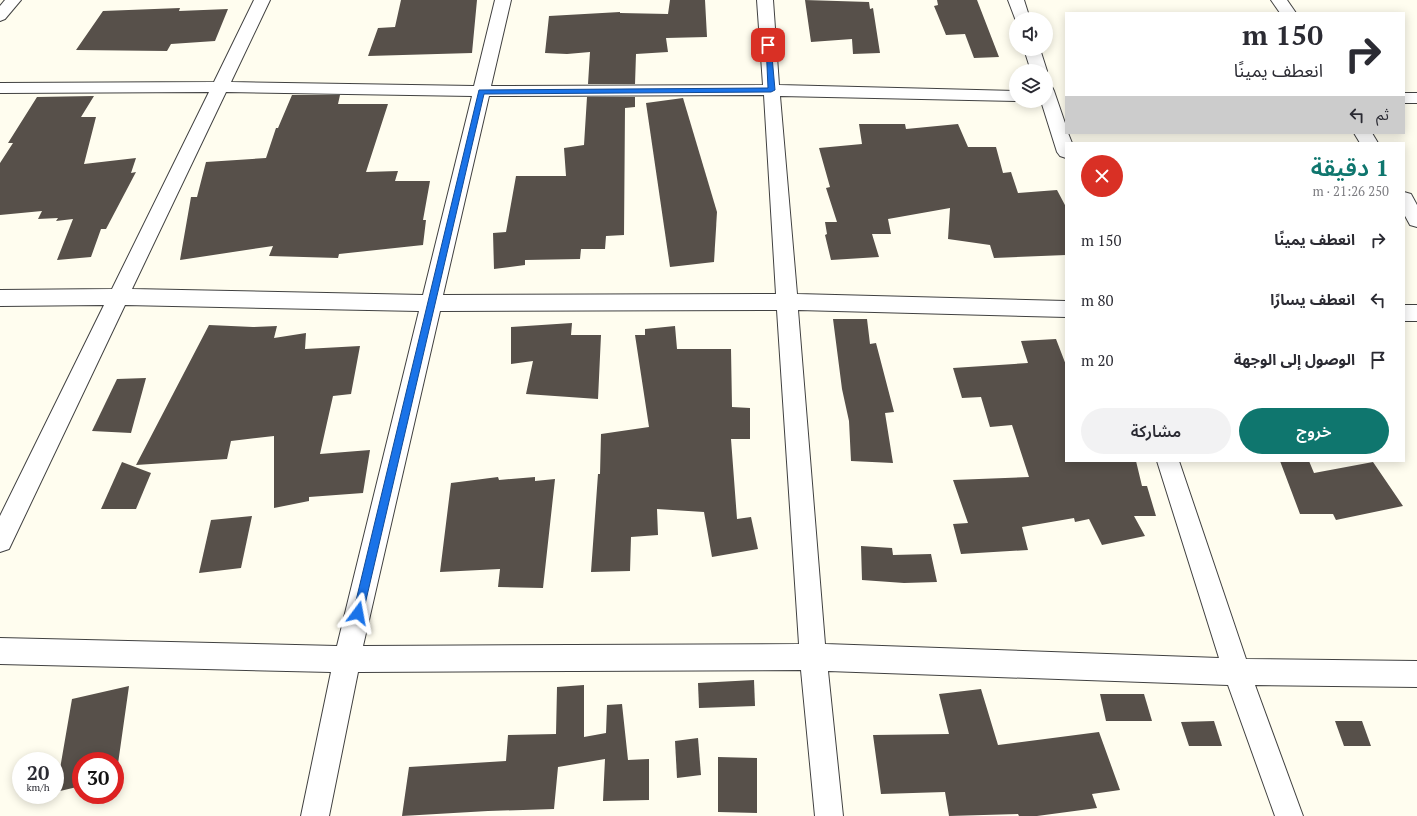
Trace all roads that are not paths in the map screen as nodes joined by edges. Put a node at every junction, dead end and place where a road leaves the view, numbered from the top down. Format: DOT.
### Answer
graph roads {
  1 [pos="13,0"];
  2 [pos="262,0"];
  3 [pos="503,0"];
  4 [pos="765,0"];
  5 [pos="1016,0"];
  6 [pos="1280,0"];
  7 [pos="1020,12"];
  8 [pos="1287,12"];
  9 [pos="0,16"];
  10 [pos="220,87"];
  11 [pos="0,88"];
  12 [pos="771,90"];
  13 [pos="481,91"];
  14 [pos="1053,95"];
  15 [pos="1009,96"];
  16 [pos="1065,96"];
  17 [pos="1405,98"];
  18 [pos="1417,98"];
  19 [pos="1052,108"];
  20 [pos="1065,149"];
  21 [pos="1405,201"];
  22 [pos="1417,220"];
  23 [pos="118,297"];
  24 [pos="0,298"];
  25 [pos="787,302"];
  26 [pos="432,303"];
  27 [pos="1065,309"];
  28 [pos="1405,313"];
  29 [pos="1417,313"];
  30 [pos="1168,462"];
  31 [pos="0,541"];
  32 [pos="0,651"];
  33 [pos="813,657"];
  34 [pos="347,659"];
  35 [pos="1238,672"];
  36 [pos="1417,674"];
  37 [pos="315,816"];
  38 [pos="829,816"];
  39 [pos="1288,816"];
  1 -- 9 [label="street"];
  2 -- 10 [label="street"];
  3 -- 13 [label="street"];
  4 -- 12 [label="street"];
  5 -- 7 [label="street"];
  6 -- 8 [label="street"];
  10 -- 11 [label="street"];
  10 -- 13 [label="street"];
  10 -- 23 [label="street"];
  12 -- 13 [label="street"];
  12 -- 15 [label="street"];
  12 -- 25 [label="street"];
  13 -- 26 [label="street"];
  14 -- 16 [label="street"];
  17 -- 18 [label="street"];
  19 -- 20 [label="street"];
  21 -- 22 [label="street"];
  23 -- 24 [label="street"];
  23 -- 26 [label="street"];
  23 -- 31 [label="street"];
  25 -- 26 [label="street"];
  25 -- 27 [label="street"];
  25 -- 33 [label="street"];
  26 -- 34 [label="street"];
  28 -- 29 [label="street"];
  30 -- 35 [label="street"];
  32 -- 34 [label="street"];
  33 -- 34 [label="street"];
  33 -- 35 [label="street"];
  33 -- 38 [label="street"];
  34 -- 37 [label="street"];
  35 -- 36 [label="street"];
  35 -- 39 [label="street"];
}
